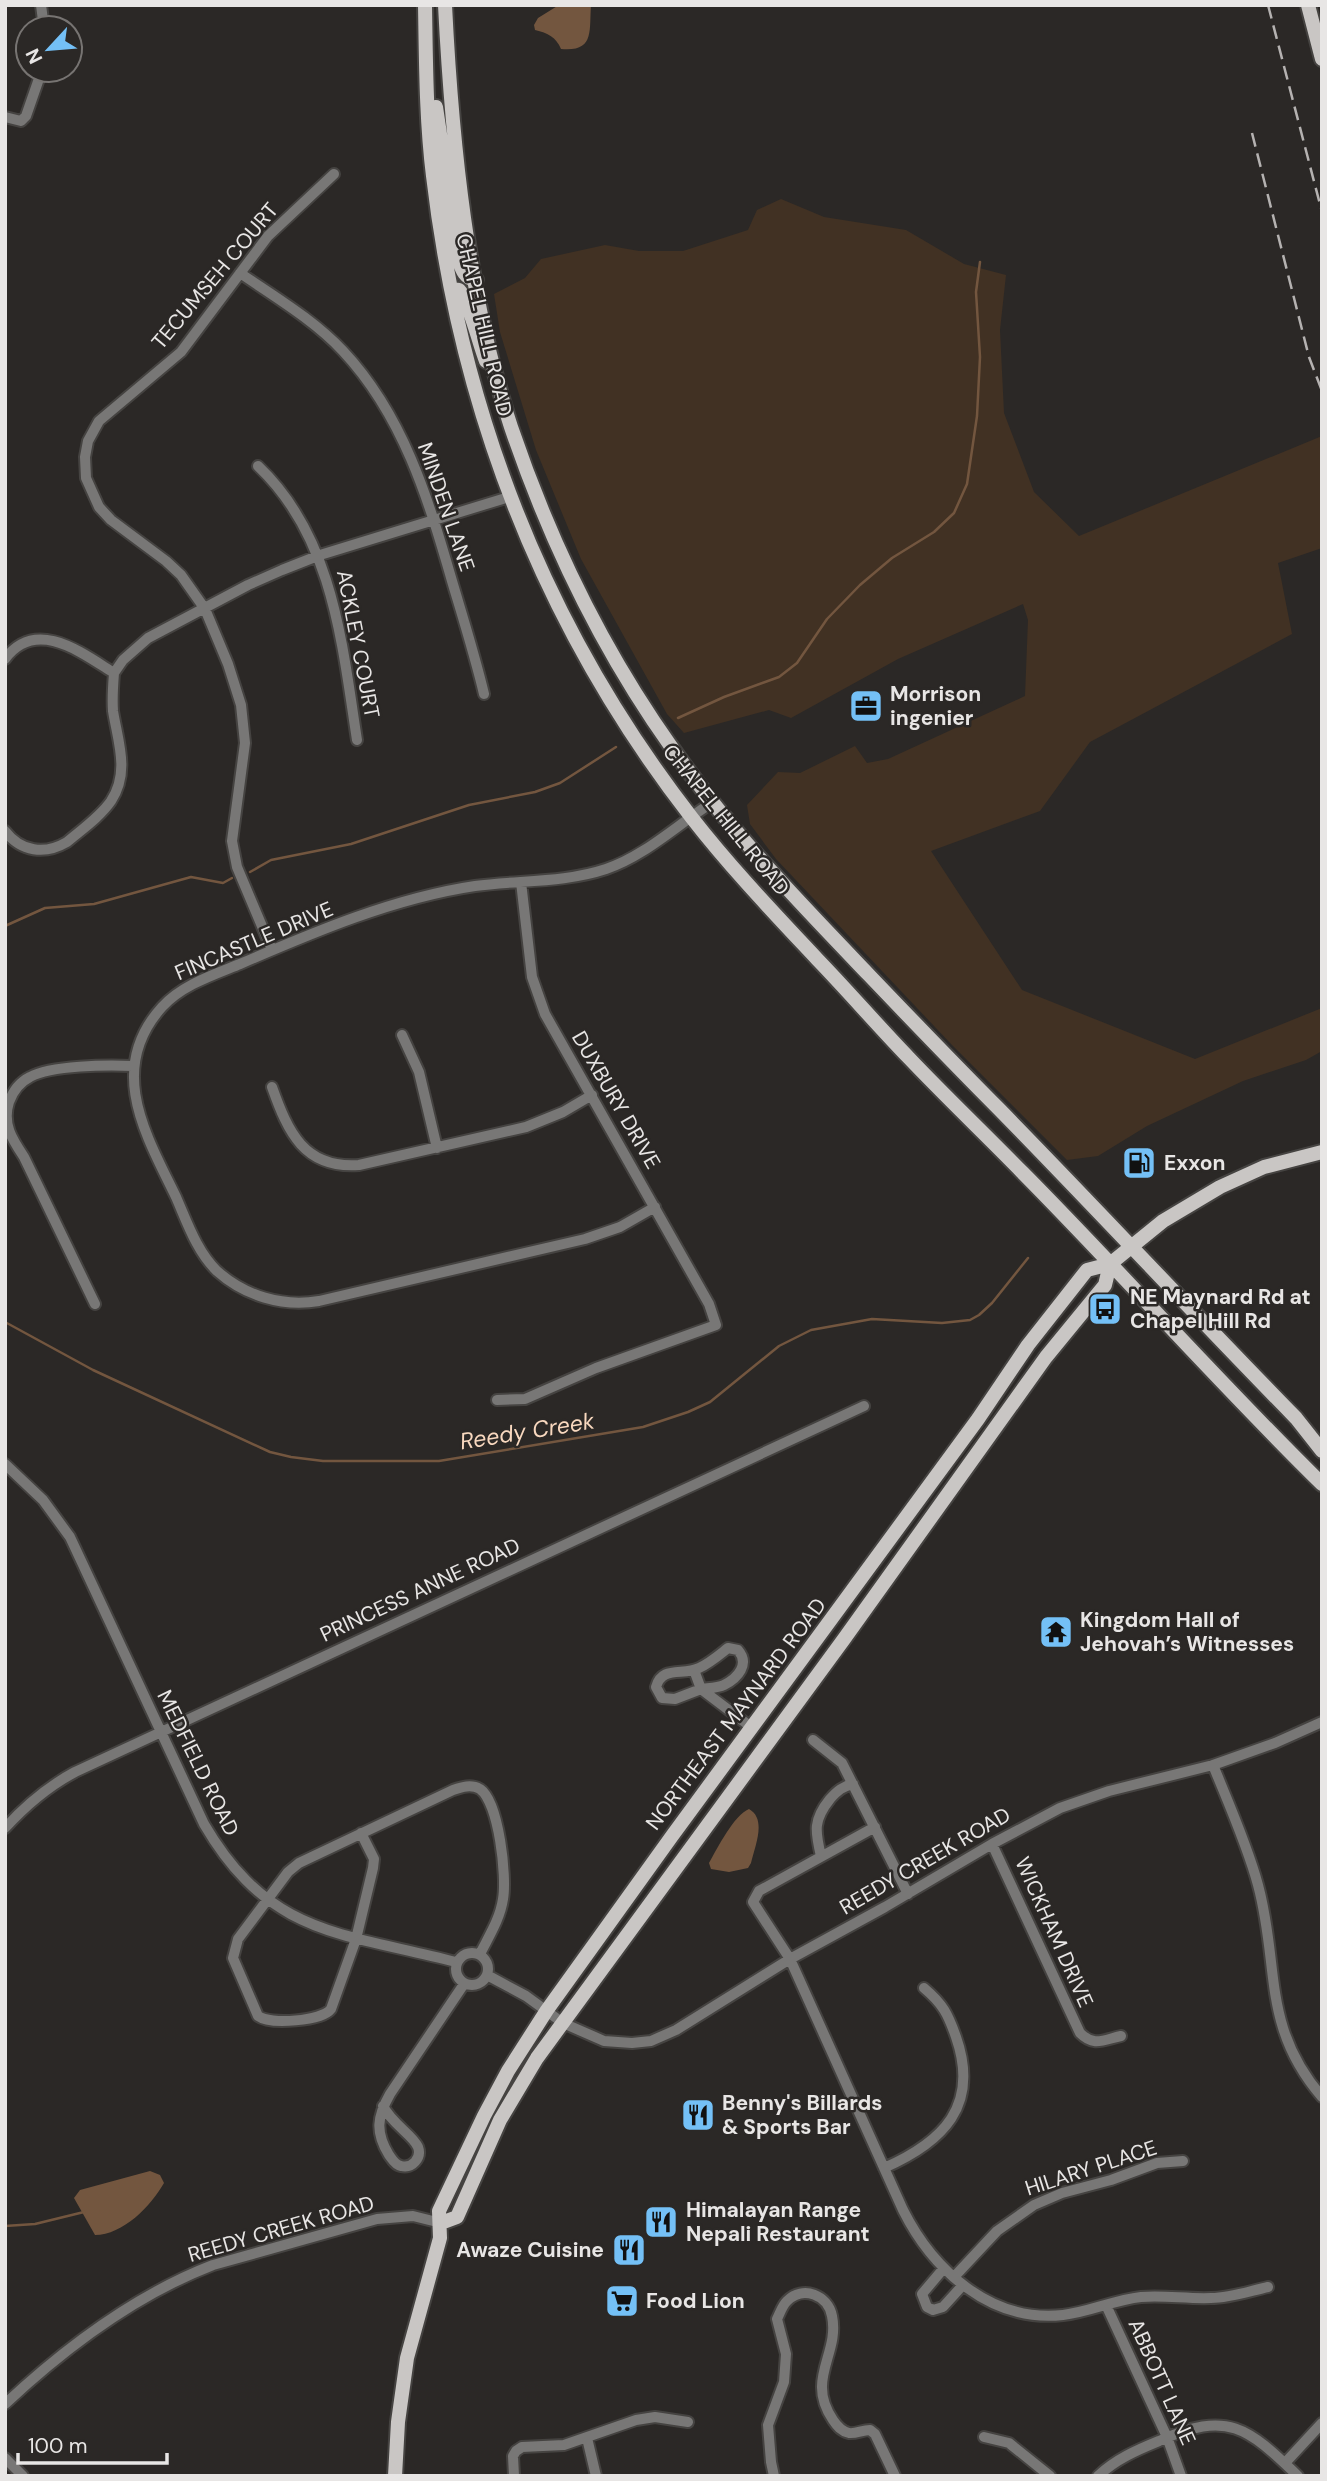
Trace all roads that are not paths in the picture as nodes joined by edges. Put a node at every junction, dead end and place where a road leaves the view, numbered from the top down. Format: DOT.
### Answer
graph roads {
  1 [pos="425,5"];
  2 [pos="445,5"];
  3 [pos="1308,5"];
  4 [pos="426,58"];
  5 [pos="1322,59"];
  6 [pos="38,84"];
  7 [pos="5,117"];
  8 [pos="334,174"];
  9 [pos="240,273"];
  10 [pos="476,280"];
  11 [pos="451,289"];
  12 [pos="502,394"];
  13 [pos="258,466"];
  14 [pos="509,497"];
  15 [pos="434,519"];
  16 [pos="320,555"];
  17 [pos="205,609"];
  18 [pos="5,659"];
  19 [pos="114,673"];
  20 [pos="484,694"];
  21 [pos="357,740"];
  22 [pos="713,802"];
  23 [pos="691,816"];
  24 [pos="5,831"];
  25 [pos="522,882"];
  26 [pos="272,950"];
  27 [pos="402,1035"];
  28 [pos="133,1066"];
  29 [pos="272,1087"];
  30 [pos="592,1095"];
  31 [pos="437,1148"];
  32 [pos="1322,1152"];
  33 [pos="655,1207"];
  34 [pos="1132,1248"];
  35 [pos="1110,1264"];
  36 [pos="95,1304"];
  37 [pos="497,1400"];
  38 [pos="864,1406"];
  39 [pos="1322,1451"];
  40 [pos="5,1464"];
  41 [pos="1322,1484"];
  42 [pos="694,1670"];
  43 [pos="701,1689"];
  44 [pos="1322,1722"];
  45 [pos="751,1727"];
  46 [pos="160,1731"];
  47 [pos="813,1740"];
  48 [pos="1213,1765"];
  49 [pos="853,1784"];
  50 [pos="875,1827"];
  51 [pos="5,1828"];
  52 [pos="361,1833"];
  53 [pos="992,1844"];
  54 [pos="821,1856"];
  55 [pos="908,1894"];
  56 [pos="267,1900"];
  57 [pos="356,1940"];
  58 [pos="480,1954"];
  59 [pos="790,1959"];
  60 [pos="456,1962"];
  61 [pos="487,1975"];
  62 [pos="464,1984"];
  63 [pos="924,1988"];
  64 [pos="547,2010"];
  65 [pos="563,2023"];
  66 [pos="1121,2036"];
  67 [pos="1322,2097"];
  68 [pos="383,2106"];
  69 [pos="1183,2161"];
  70 [pos="884,2168"];
  71 [pos="441,2223"];
  72 [pos="944,2268"];
  73 [pos="959,2281"];
  74 [pos="1268,2287"];
  75 [pos="1106,2305"];
  76 [pos="5,2404"];
  77 [pos="688,2422"];
  78 [pos="1322,2423"];
  79 [pos="985,2437"];
  80 [pos="1167,2437"];
  81 [pos="587,2438"];
  82 [pos="5,2458"];
  83 [pos="1284,2463"];
  84 [pos="23,2476"];
  85 [pos="395,2476"];
  86 [pos="514,2476"];
  87 [pos="596,2476"];
  88 [pos="774,2476"];
  89 [pos="895,2476"];
  90 [pos="1050,2476"];
  91 [pos="1098,2476"];
  92 [pos="1181,2476"];
  93 [pos="1298,2476"];
  1 -- 4 [label="main road, CHAPEL HILL ROAD"];
  2 -- 10 [label="main road, CHAPEL HILL ROAD"];
  3 -- 5 [label="main road"];
  4 -- 10 [label="main road"];
  4 -- 11 [label="main road, CHAPEL HILL ROAD"];
  6 -- 7 [label="street"];
  8 -- 9 [label="street, TECUMSEH COURT"];
  9 -- 15 [label="street, MINDEN LANE"];
  9 -- 17 [label="street, TECUMSEH COURT"];
  10 -- 12 [label="main road, CHAPEL HILL ROAD"];
  11 -- 12 [label="main road"];
  11 -- 14 [label="main road, CHAPEL HILL ROAD"];
  12 -- 22 [label="main road, CHAPEL HILL ROAD"];
  13 -- 16 [label="street, ACKLEY COURT"];
  14 -- 15 [label="street"];
  14 -- 23 [label="main road, CHAPEL HILL ROAD"];
  15 -- 16 [label="street"];
  15 -- 20 [label="street, MINDEN LANE"];
  16 -- 17 [label="street"];
  16 -- 21 [label="street, ACKLEY COURT"];
  17 -- 19 [label="street"];
  17 -- 26 [label="street, TECUMSEH COURT"];
  18 -- 19 [label="street"];
  19 -- 24 [label="street"];
  22 -- 23 [label="street, FINCASTLE DRIVE"];
  22 -- 34 [label="main road, CHAPEL HILL ROAD"];
  23 -- 25 [label="street, FINCASTLE DRIVE"];
  23 -- 35 [label="main road, CHAPEL HILL ROAD"];
  25 -- 26 [label="street, FINCASTLE DRIVE"];
  25 -- 30 [label="street, DUXBURY DRIVE"];
  26 -- 28 [label="street, FINCASTLE DRIVE"];
  27 -- 31 [label="street"];
  28 -- 33 [label="street, FINCASTLE DRIVE"];
  28 -- 36 [label="street"];
  29 -- 31 [label="street"];
  30 -- 31 [label="street"];
  30 -- 33 [label="street, DUXBURY DRIVE"];
  32 -- 34 [label="main road, NORTHEAST MAYNARD ROAD"];
  33 -- 37 [label="street, DUXBURY DRIVE"];
  34 -- 35 [label="main road, NORTHEAST MAYNARD ROAD"];
  34 -- 39 [label="main road, CHAPEL HILL ROAD"];
  35 -- 41 [label="main road, CHAPEL HILL ROAD"];
  35 -- 45 [label="main road, NORTHEAST MAYNARD ROAD"];
  35 -- 65 [label="main road, NORTHEAST MAYNARD ROAD"];
  38 -- 46 [label="street, PRINCESS ANNE ROAD"];
  40 -- 46 [label="street, MEDFIELD ROAD"];
  42 -- 43 [label="street"];
  42 -- 43 [label="street"];
  42 -- 43 [label="street"];
  43 -- 45 [label="street"];
  44 -- 48 [label="street, REEDY CREEK ROAD"];
  45 -- 64 [label="main road, NORTHEAST MAYNARD ROAD"];
  46 -- 51 [label="street, PRINCESS ANNE ROAD"];
  46 -- 56 [label="street, MEDFIELD ROAD"];
  47 -- 49 [label="street"];
  48 -- 53 [label="street, REEDY CREEK ROAD"];
  48 -- 67 [label="street"];
  49 -- 50 [label="street"];
  49 -- 54 [label="street"];
  50 -- 54 [label="street"];
  50 -- 55 [label="street"];
  52 -- 56 [label="street"];
  52 -- 57 [label="street"];
  52 -- 58 [label="street"];
  53 -- 55 [label="street, REEDY CREEK ROAD"];
  53 -- 66 [label="street, WICKHAM DRIVE"];
  54 -- 59 [label="street"];
  55 -- 59 [label="street, REEDY CREEK ROAD"];
  56 -- 57 [label="street, MEDFIELD ROAD"];
  56 -- 57 [label="street"];
  57 -- 60 [label="street, MEDFIELD ROAD"];
  58 -- 60 [label="street"];
  58 -- 61 [label="street"];
  59 -- 65 [label="street, REEDY CREEK ROAD"];
  59 -- 70 [label="street"];
  60 -- 62 [label="street"];
  61 -- 62 [label="street"];
  61 -- 64 [label="street"];
  62 -- 68 [label="street"];
  63 -- 70 [label="street"];
  64 -- 65 [label="street"];
  64 -- 71 [label="main road, NORTHEAST MAYNARD ROAD"];
  65 -- 71 [label="main road, NORTHEAST MAYNARD ROAD"];
  68 -- 68 [label="street"];
  69 -- 73 [label="street, HILARY PLACE"];
  70 -- 72 [label="street"];
  71 -- 76 [label="street, REEDY CREEK ROAD"];
  71 -- 85 [label="main road, NORTHEAST MAYNARD ROAD"];
  72 -- 73 [label="street"];
  72 -- 73 [label="street, HILARY PLACE"];
  73 -- 75 [label="street"];
  74 -- 75 [label="street"];
  75 -- 80 [label="street, ABBOTT LANE"];
  77 -- 81 [label="street"];
  78 -- 83 [label="street"];
  79 -- 90 [label="street"];
  80 -- 83 [label="street"];
  80 -- 91 [label="street"];
  80 -- 92 [label="street, ABBOTT LANE"];
  81 -- 86 [label="street"];
  81 -- 87 [label="street"];
  82 -- 84 [label="street"];
  83 -- 93 [label="street"];
  88 -- 89 [label="street"];
}
